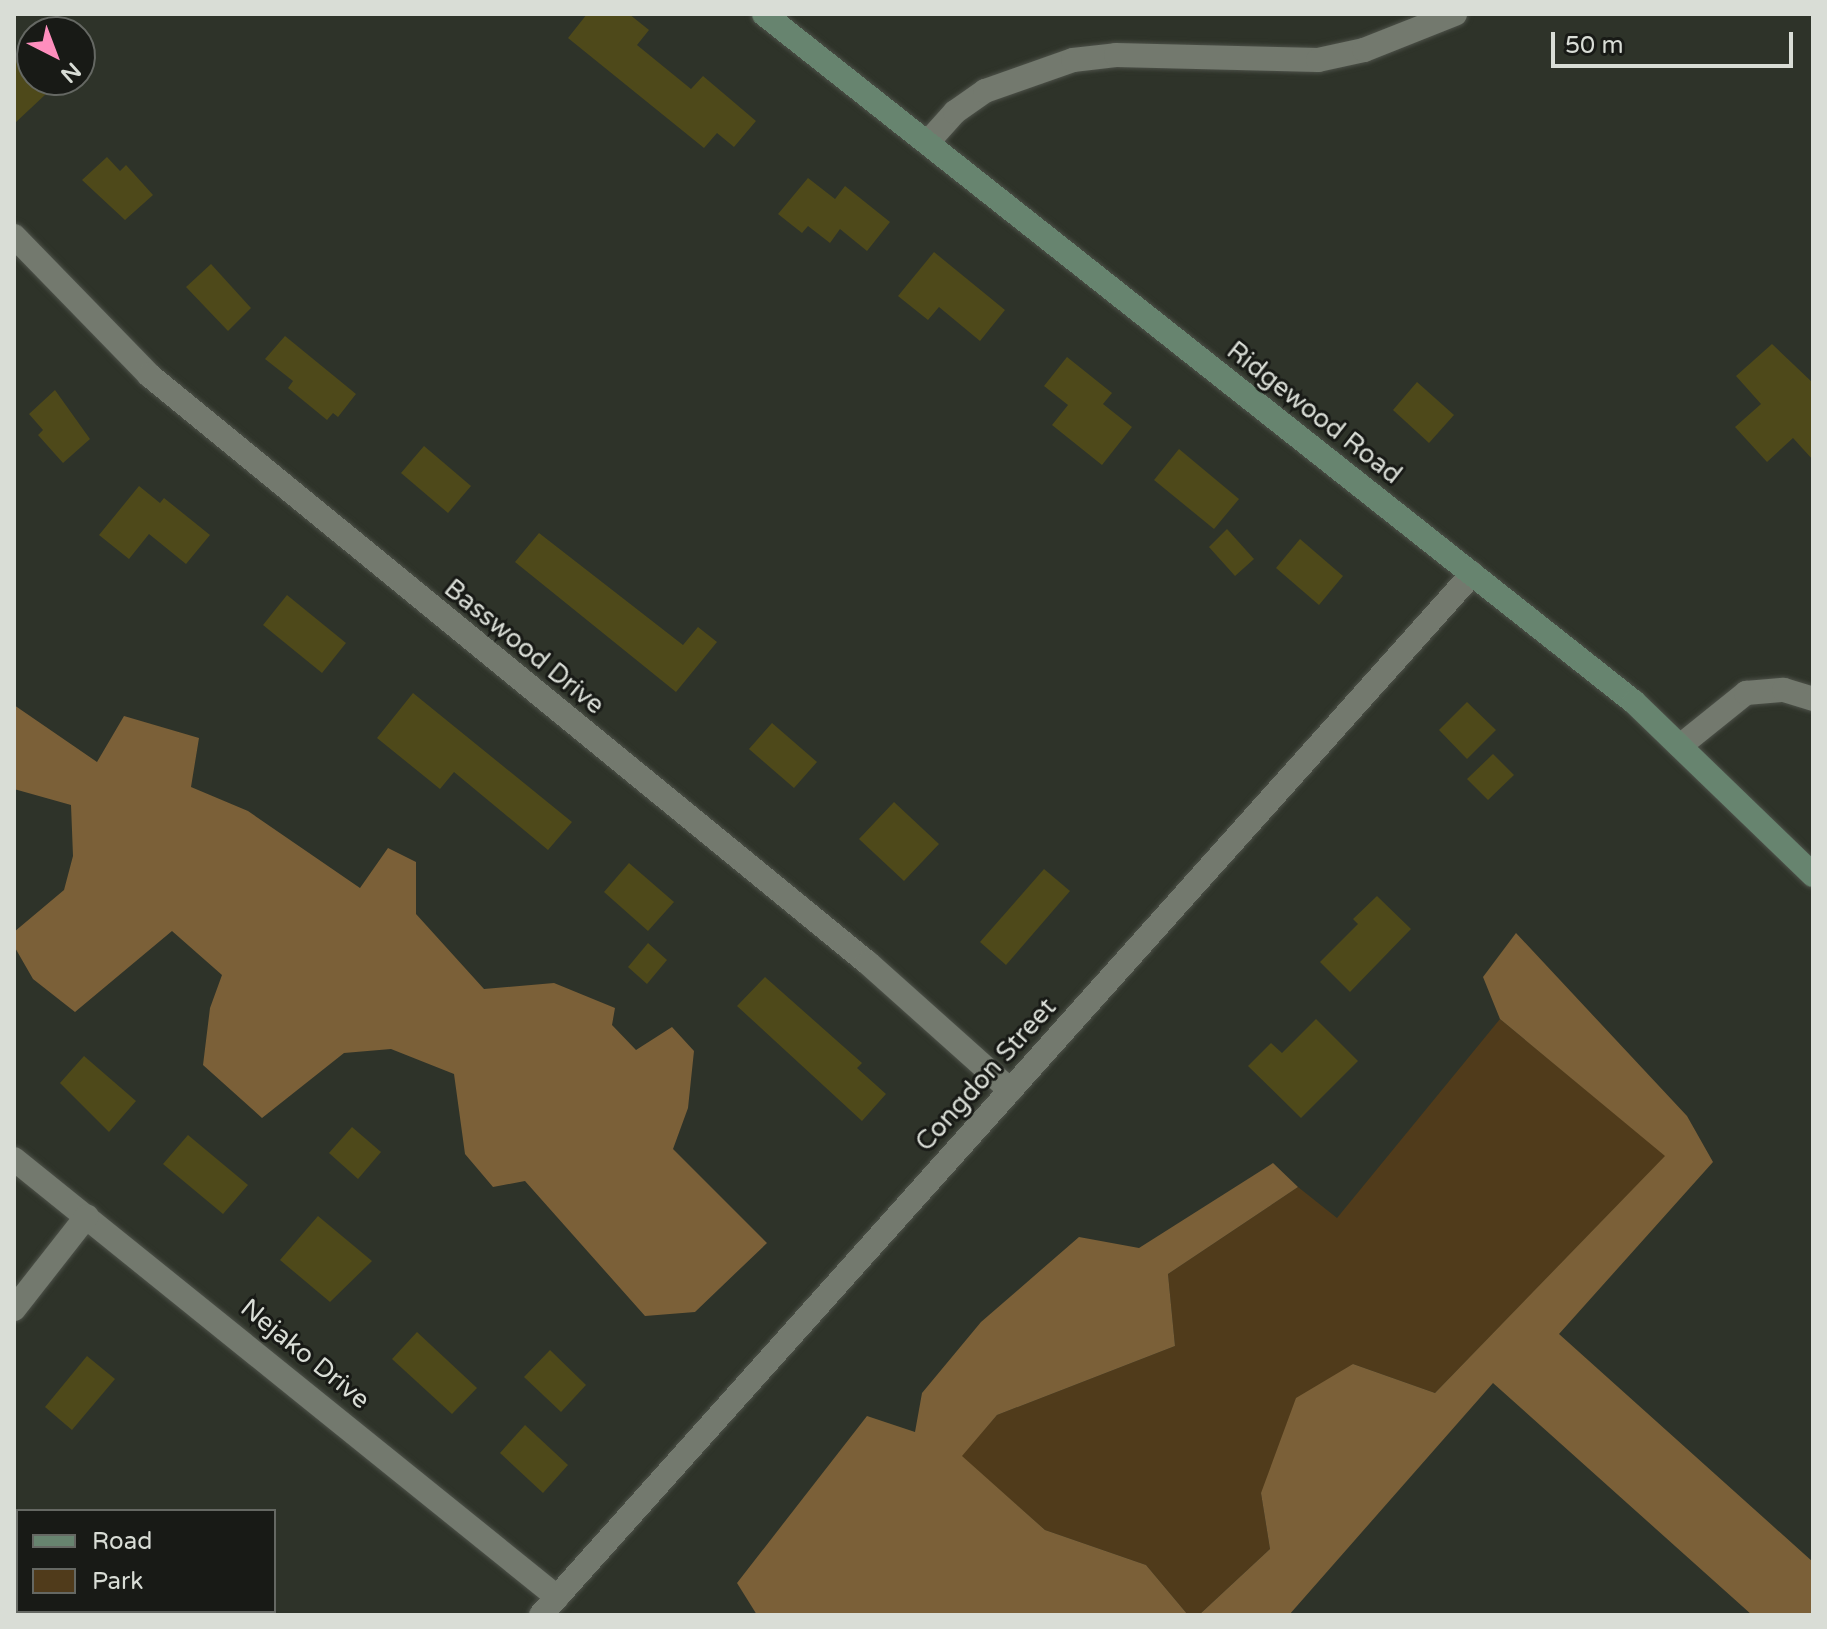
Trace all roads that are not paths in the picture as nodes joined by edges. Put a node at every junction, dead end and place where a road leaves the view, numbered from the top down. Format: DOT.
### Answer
graph roads {
  1 [pos="764,14"];
  2 [pos="1455,14"];
  3 [pos="928,142"];
  4 [pos="14,236"];
  5 [pos="1472,574"];
  6 [pos="1813,699"];
  7 [pos="1680,746"];
  8 [pos="1813,875"];
  9 [pos="1010,1090"];
  10 [pos="14,1159"];
  11 [pos="87,1216"];
  12 [pos="14,1309"];
  13 [pos="549,1606"];
  1 -- 3 [label="main road, Ridgewood Road"];
  2 -- 3 [label="street"];
  3 -- 5 [label="main road, Ridgewood Road"];
  4 -- 9 [label="street, Basswood Drive"];
  5 -- 7 [label="main road, Ridgewood Road"];
  5 -- 9 [label="street, Congdon Street"];
  6 -- 7 [label="street"];
  7 -- 8 [label="main road, Ridgewood Road"];
  9 -- 13 [label="street, Congdon Street"];
  10 -- 11 [label="street, Nejako Drive"];
  11 -- 12 [label="street"];
  11 -- 13 [label="street, Nejako Drive"];
}
